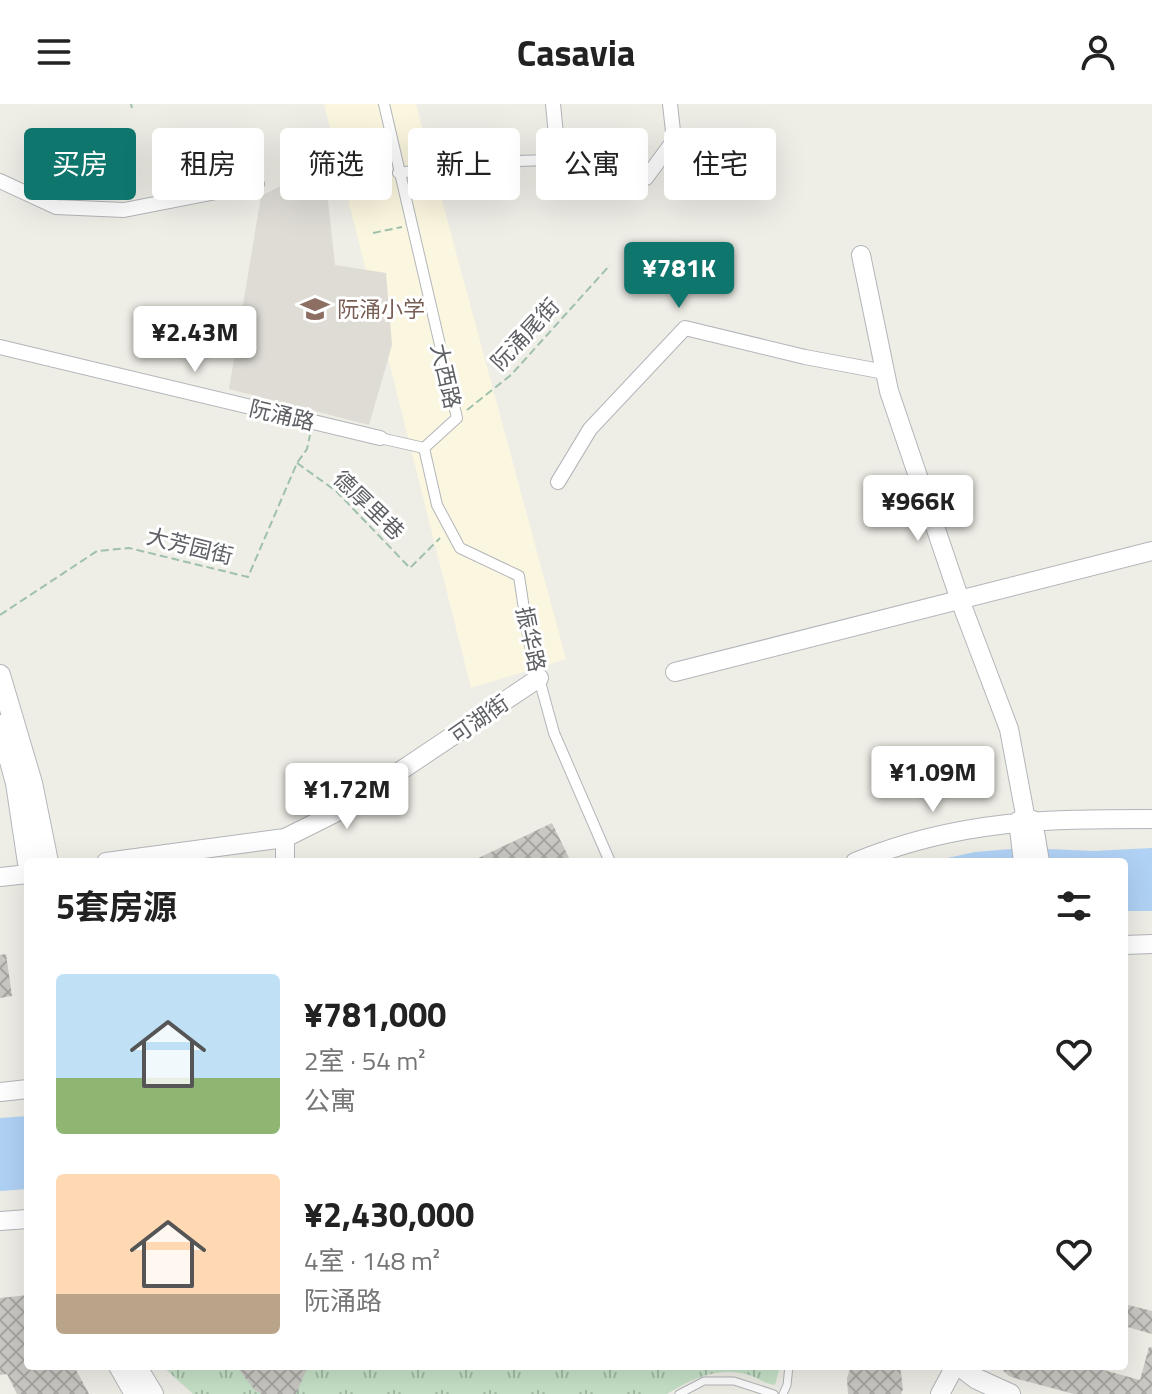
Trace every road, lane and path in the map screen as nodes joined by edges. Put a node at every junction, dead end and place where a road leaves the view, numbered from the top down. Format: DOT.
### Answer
graph roads {
  1 [pos="384,104"];
  2 [pos="553,104"];
  3 [pos="670,104"];
  4 [pos="555,128"];
  5 [pos="536,161"];
  6 [pos="398,173"];
  7 [pos="648,175"];
  8 [pos="0,181"];
  9 [pos="175,200"];
  10 [pos="411,225"];
  11 [pos="373,233"];
  12 [pos="861,255"];
  13 [pos="610,265"];
  14 [pos="0,347"];
  15 [pos="885,372"];
  16 [pos="457,418"];
  17 [pos="313,422"];
  18 [pos="380,438"];
  19 [pos="424,448"];
  20 [pos="297,463"];
  21 [pos="558,482"];
  22 [pos="450,529"];
  23 [pos="1152,551"];
  24 [pos="960,600"];
  25 [pos="0,615"];
  26 [pos="675,672"];
  27 [pos="0,675"];
  28 [pos="539,678"];
  29 [pos="0,725"];
  30 [pos="1152,819"];
  31 [pos="1026,824"];
  32 [pos="285,838"];
  33 [pos="27,858"];
  34 [pos="47,858"];
  35 [pos="136,858"];
  36 [pos="285,858"];
  37 [pos="608,858"];
  38 [pos="866,858"];
  39 [pos="1023,858"];
  40 [pos="1039,858"];
  41 [pos="24,874"];
  42 [pos="0,877"];
  43 [pos="1152,944"];
  44 [pos="1128,945"];
  45 [pos="24,1089"];
  46 [pos="0,1092"];
  47 [pos="24,1219"];
  48 [pos="0,1221"];
  49 [pos="121,1370"];
  50 [pos="138,1370"];
  51 [pos="789,1370"];
  52 [pos="955,1370"];
  53 [pos="964,1370"];
  54 [pos="135,1394"];
  55 [pos="153,1394"];
  56 [pos="679,1394"];
  57 [pos="774,1394"];
  58 [pos="783,1394"];
  59 [pos="940,1394"];
  60 [pos="1010,1394"];
  1 -- 6 [label="street, 大西路"];
  2 -- 4 [label="street"];
  3 -- 7 [label="street"];
  5 -- 6 [label="street"];
  6 -- 10 [label="street, 大西路"];
  8 -- 9 [label="street"];
  10 -- 11 [label="path"];
  10 -- 16 [label="street, 大西路"];
  12 -- 15 [label="street"];
  13 -- 16 [label="path, 阮涌尾街"];
  14 -- 17 [label="street, 阮涌路"];
  15 -- 21 [label="street"];
  15 -- 24 [label="street"];
  16 -- 19 [label="street, 大西路"];
  17 -- 18 [label="street, 阮涌路"];
  17 -- 20 [label="path"];
  18 -- 19 [label="street, 阮涌路"];
  19 -- 22 [label="street, 振华路"];
  20 -- 22 [label="path, 德厚里巷"];
  20 -- 25 [label="path, 大芳园街"];
  22 -- 28 [label="street, 振华路"];
  23 -- 24 [label="street"];
  24 -- 26 [label="street"];
  24 -- 31 [label="street"];
  27 -- 34 [label="main road"];
  28 -- 32 [label="street, 可湖街"];
  28 -- 37 [label="street, 振华路"];
  29 -- 33 [label="main road"];
  30 -- 31 [label="street"];
  31 -- 38 [label="street"];
  31 -- 39 [label="street"];
  31 -- 40 [label="street"];
  32 -- 35 [label="street, 可湖街"];
  32 -- 36 [label="street"];
  41 -- 42 [label="street"];
  43 -- 44 [label="street"];
  45 -- 46 [label="street"];
  47 -- 48 [label="street"];
  49 -- 54 [label="main road"];
  50 -- 55 [label="main road"];
  51 -- 58 [label="lane"];
  52 -- 59 [label="street"];
  53 -- 60 [label="main road"];
  56 -- 57 [label="lane"];
}
